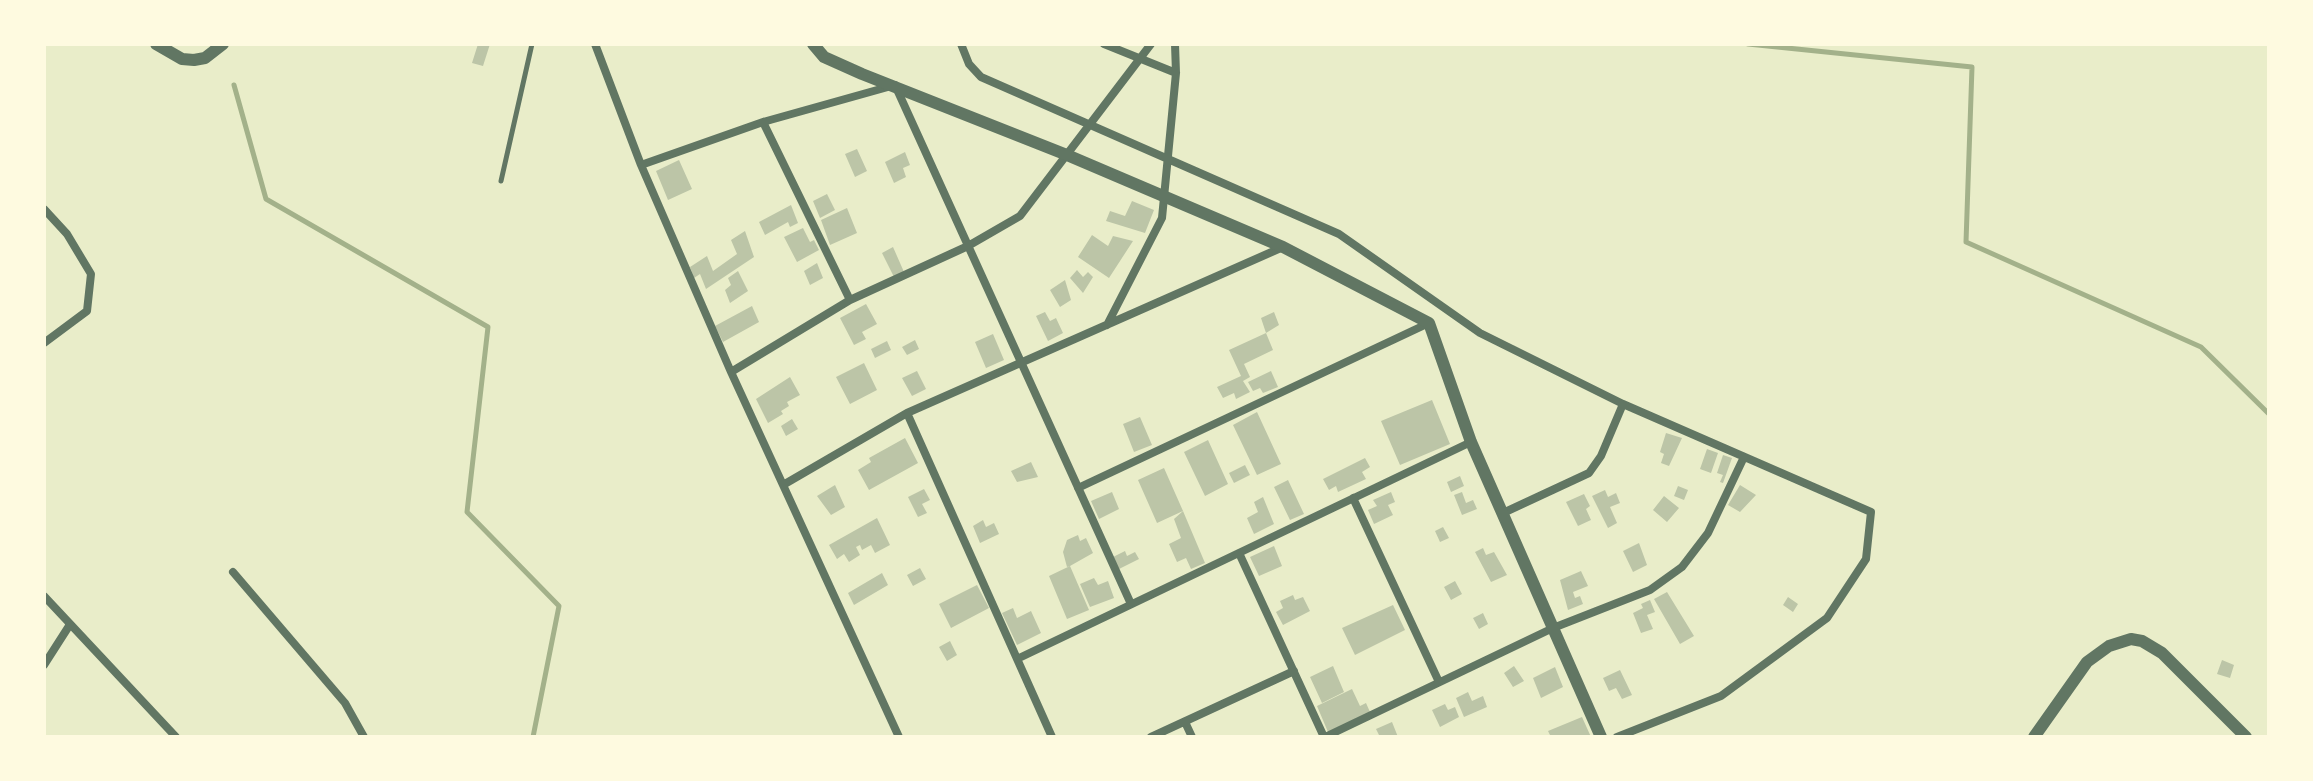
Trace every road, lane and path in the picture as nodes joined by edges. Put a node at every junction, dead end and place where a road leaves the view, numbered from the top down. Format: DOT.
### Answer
graph roads {
  1 [pos="156,44"];
  2 [pos="223,44"];
  3 [pos="532,44"];
  4 [pos="595,44"];
  5 [pos="813,44"];
  6 [pos="961,44"];
  7 [pos="1104,44"];
  8 [pos="1151,44"];
  9 [pos="1175,44"];
  10 [pos="1138,61"];
  11 [pos="1176,73"];
  12 [pos="895,85"];
  13 [pos="763,122"];
  14 [pos="1088,126"];
  15 [pos="1067,155"];
  16 [pos="1169,161"];
  17 [pos="641,165"];
  18 [pos="501,181"];
  19 [pos="1165,199"];
  20 [pos="44,209"];
  21 [pos="968,246"];
  22 [pos="1283,247"];
  23 [pos="850,300"];
  24 [pos="1429,323"];
  25 [pos="1106,325"];
  26 [pos="44,343"];
  27 [pos="1021,363"];
  28 [pos="731,372"];
  29 [pos="1623,404"];
  30 [pos="907,413"];
  31 [pos="1471,442"];
  32 [pos="1744,457"];
  33 [pos="783,485"];
  34 [pos="1078,488"];
  35 [pos="1353,498"];
  36 [pos="1503,513"];
  37 [pos="1239,553"];
  38 [pos="233,572"];
  39 [pos="44,596"];
  40 [pos="1131,604"];
  41 [pos="69,626"];
  42 [pos="1553,628"];
  43 [pos="1017,659"];
  44 [pos="44,665"];
  45 [pos="1294,671"];
  46 [pos="1439,682"];
  47 [pos="1185,722"];
  48 [pos="176,737"];
  49 [pos="364,737"];
  50 [pos="899,737"];
  51 [pos="1052,737"];
  52 [pos="1151,737"];
  53 [pos="1192,737"];
  54 [pos="1325,737"];
  55 [pos="1601,737"];
  56 [pos="1617,737"];
  57 [pos="2034,737"];
  58 [pos="2246,737"];
  1 -- 2 [label="street"];
  3 -- 18 [label="lane"];
  4 -- 17 [label="street"];
  5 -- 12 [label="street"];
  6 -- 14 [label="street"];
  7 -- 10 [label="street"];
  8 -- 10 [label="street"];
  9 -- 11 [label="street"];
  10 -- 11 [label="street"];
  10 -- 14 [label="street"];
  11 -- 16 [label="street"];
  12 -- 13 [label="street"];
  12 -- 15 [label="street"];
  12 -- 21 [label="street"];
  13 -- 17 [label="street"];
  13 -- 23 [label="street"];
  14 -- 15 [label="street"];
  14 -- 16 [label="street"];
  15 -- 19 [label="street"];
  15 -- 21 [label="street"];
  16 -- 19 [label="street"];
  16 -- 29 [label="street"];
  17 -- 28 [label="street"];
  19 -- 22 [label="street"];
  19 -- 25 [label="street"];
  20 -- 26 [label="street"];
  21 -- 23 [label="street"];
  21 -- 27 [label="street"];
  22 -- 24 [label="street"];
  22 -- 25 [label="street"];
  23 -- 28 [label="street"];
  24 -- 31 [label="street"];
  24 -- 34 [label="street"];
  25 -- 27 [label="street"];
  27 -- 30 [label="street"];
  27 -- 34 [label="street"];
  28 -- 33 [label="street"];
  29 -- 32 [label="street"];
  29 -- 36 [label="street"];
  30 -- 33 [label="street"];
  30 -- 43 [label="street"];
  31 -- 35 [label="street"];
  31 -- 36 [label="street"];
  32 -- 42 [label="street"];
  32 -- 56 [label="street"];
  33 -- 50 [label="street"];
  34 -- 40 [label="street"];
  35 -- 37 [label="street"];
  35 -- 46 [label="street"];
  36 -- 42 [label="street"];
  37 -- 40 [label="street"];
  37 -- 45 [label="street"];
  38 -- 49 [label="street"];
  39 -- 41 [label="street"];
  40 -- 43 [label="street"];
  41 -- 44 [label="street"];
  41 -- 48 [label="street"];
  42 -- 46 [label="street"];
  42 -- 55 [label="street"];
  43 -- 51 [label="street"];
  45 -- 47 [label="street"];
  45 -- 54 [label="street"];
  46 -- 54 [label="street"];
  47 -- 52 [label="street"];
  47 -- 53 [label="street"];
  57 -- 58 [label="street"];
}
